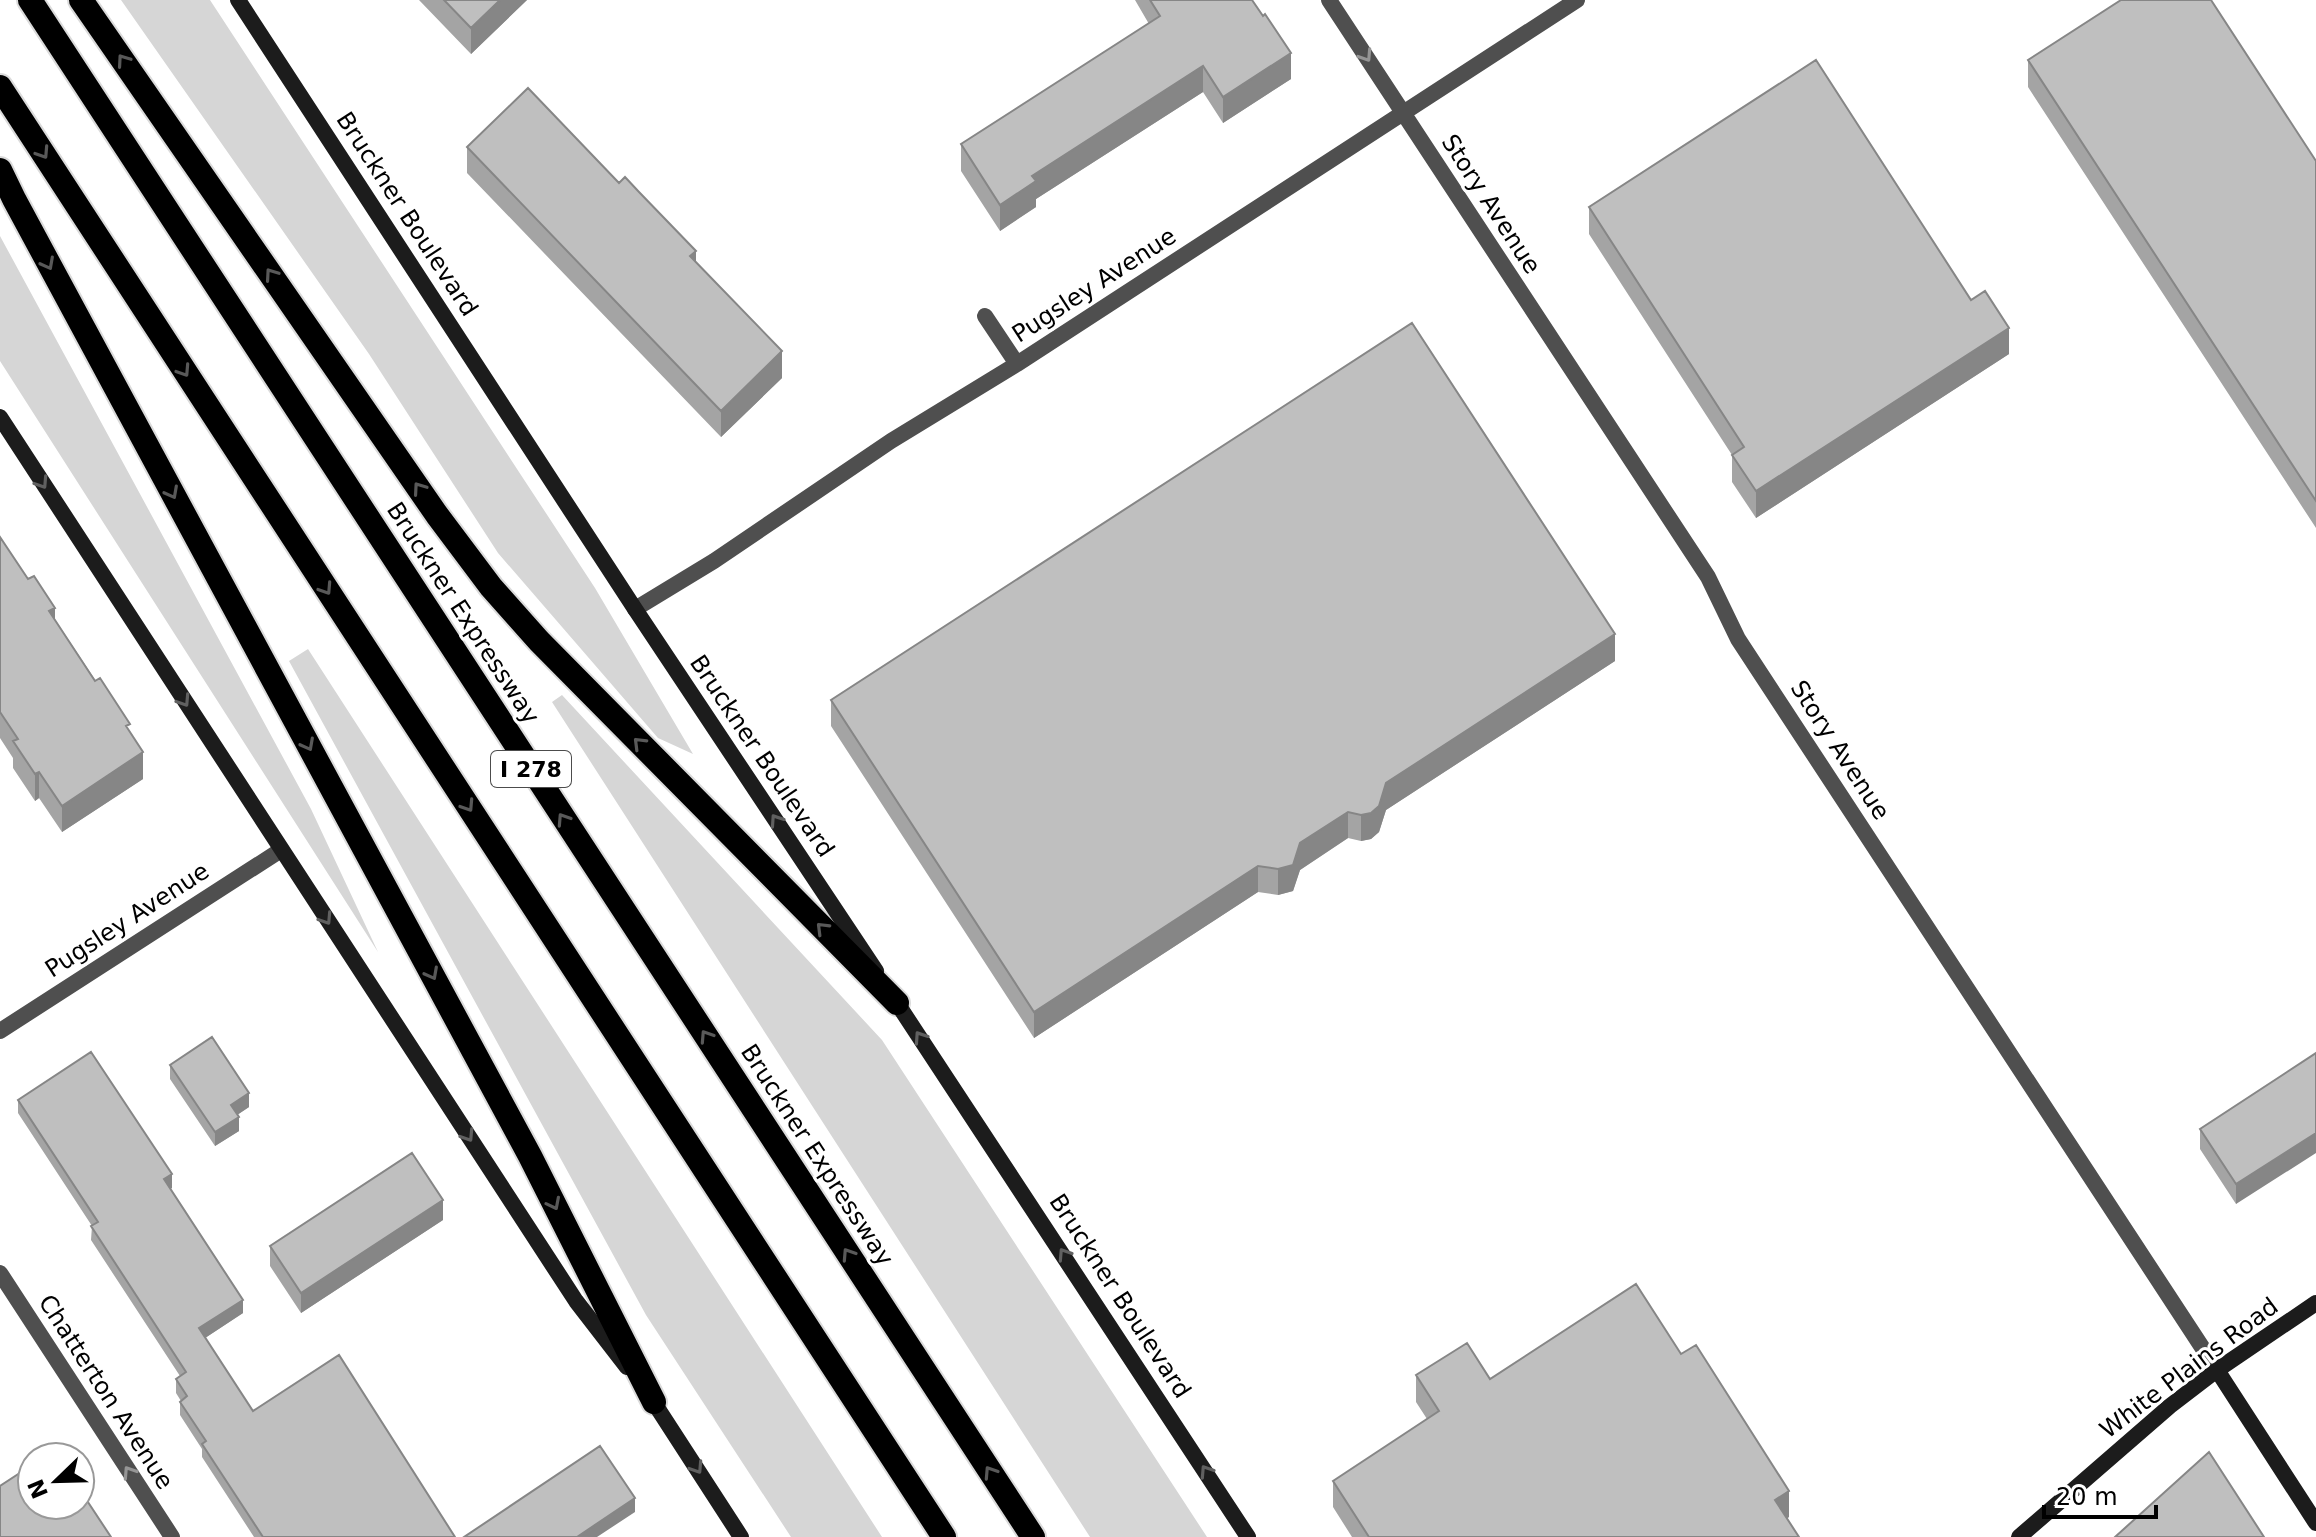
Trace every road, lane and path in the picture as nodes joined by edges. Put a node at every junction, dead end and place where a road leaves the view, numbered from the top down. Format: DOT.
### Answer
graph roads {
  1 [pos="30,0"];
  2 [pos="81,0"];
  3 [pos="238,0"];
  4 [pos="1329,0"];
  5 [pos="1577,0"];
  6 [pos="0,87"];
  7 [pos="1402,112"];
  8 [pos="0,170"];
  9 [pos="985,316"];
  10 [pos="1017,364"];
  11 [pos="0,417"];
  12 [pos="635,609"];
  13 [pos="281,850"];
  14 [pos="897,1003"];
  15 [pos="0,1031"];
  16 [pos="0,1273"];
  17 [pos="2316,1303"];
  18 [pos="2217,1370"];
  19 [pos="654,1402"];
  20 [pos="2316,1523"];
  21 [pos="172,1537"];
  22 [pos="741,1537"];
  23 [pos="944,1537"];
  24 [pos="1033,1537"];
  25 [pos="1248,1537"];
  26 [pos="2019,1537"];
  24 -- 1 [label="highway, Bruckner Expressway / I 278, one-way"];
  14 -- 2 [label="highway, one-way"];
  3 -- 12 [label="main road, Bruckner Boulevard"];
  4 -- 7 [label="street, Story Avenue, one-way"];
  5 -- 7 [label="street, Pugsley Avenue"];
  6 -- 23 [label="highway, I 278, one-way"];
  7 -- 10 [label="street, Pugsley Avenue"];
  7 -- 18 [label="street, Story Avenue"];
  8 -- 19 [label="highway, one-way"];
  9 -- 10 [label="street"];
  10 -- 12 [label="street, Pugsley Avenue"];
  11 -- 13 [label="main road, one-way"];
  14 -- 12 [label="main road, Bruckner Boulevard, one-way"];
  13 -- 15 [label="street, Pugsley Avenue"];
  13 -- 19 [label="main road, one-way"];
  25 -- 14 [label="main road, Bruckner Boulevard, one-way"];
  21 -- 16 [label="street, Chatterton Avenue, one-way"];
  17 -- 18 [label="main road, White Plains Road"];
  18 -- 20 [label="main road, Story Avenue"];
  18 -- 26 [label="main road, White Plains Road"];
  19 -- 22 [label="main road, one-way"];
}
